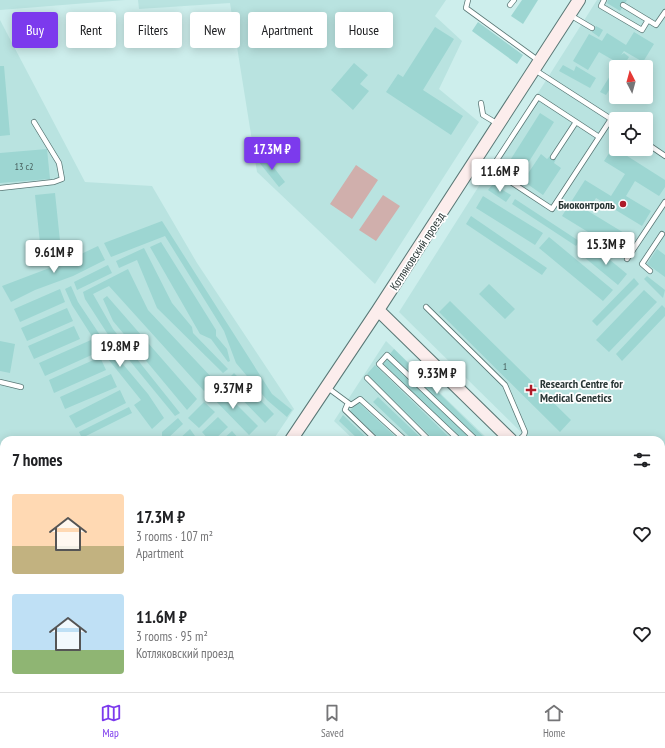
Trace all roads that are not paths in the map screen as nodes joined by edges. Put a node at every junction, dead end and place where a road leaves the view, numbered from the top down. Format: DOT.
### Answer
graph roads {
  1 [pos="468,0"];
  2 [pos="514,0"];
  3 [pos="579,0"];
  4 [pos="604,0"];
  5 [pos="510,5"];
  6 [pos="624,5"];
  7 [pos="665,12"];
  8 [pos="570,15"];
  9 [pos="648,20"];
  10 [pos="592,28"];
  11 [pos="537,66"];
  12 [pos="481,103"];
  13 [pos="609,118"];
  14 [pos="34,122"];
  15 [pos="576,122"];
  16 [pos="609,122"];
  17 [pos="499,124"];
  18 [pos="599,137"];
  19 [pos="653,148"];
  20 [pos="665,156"];
  21 [pos="553,158"];
  22 [pos="0,188"];
  23 [pos="665,202"];
  24 [pos="664,233"];
  25 [pos="628,259"];
  26 [pos="650,271"];
  27 [pos="426,307"];
  28 [pos="378,310"];
  29 [pos="367,378"];
  30 [pos="0,382"];
  31 [pos="21,387"];
  32 [pos="326,387"];
  33 [pos="348,403"];
  34 [pos="294,436"];
  35 [pos="372,436"];
  36 [pos="401,436"];
  37 [pos="425,436"];
  38 [pos="455,436"];
  39 [pos="472,436"];
  40 [pos="507,436"];
  41 [pos="523,436"];
  1 -- 11 [label="lane"];
  2 -- 5 [label="lane"];
  3 -- 8 [label="main road, Котляковский проезд"];
  4 -- 9 [label="lane"];
  6 -- 9 [label="lane"];
  7 -- 9 [label="lane"];
  8 -- 10 [label="lane"];
  8 -- 11 [label="main road, Котляковский проезд"];
  11 -- 13 [label="lane"];
  11 -- 17 [label="main road, Котляковский проезд"];
  12 -- 17 [label="lane"];
  14 -- 22 [label="lane"];
  15 -- 18 [label="lane"];
  15 -- 18 [label="lane"];
  15 -- 21 [label="lane"];
  16 -- 18 [label="lane"];
  17 -- 28 [label="main road, Котляковский проезд"];
  19 -- 20 [label="lane"];
  23 -- 25 [label="lane"];
  24 -- 26 [label="lane"];
  27 -- 41 [label="lane"];
  28 -- 32 [label="main road, Котляковский проезд"];
  28 -- 40 [label="main road"];
  29 -- 37 [label="lane"];
  30 -- 31 [label="lane"];
  32 -- 33 [label="lane"];
  32 -- 34 [label="main road, Котляковский проезд"];
  33 -- 35 [label="lane"];
  33 -- 36 [label="lane"];
  38 -- 39 [label="lane"];
}
